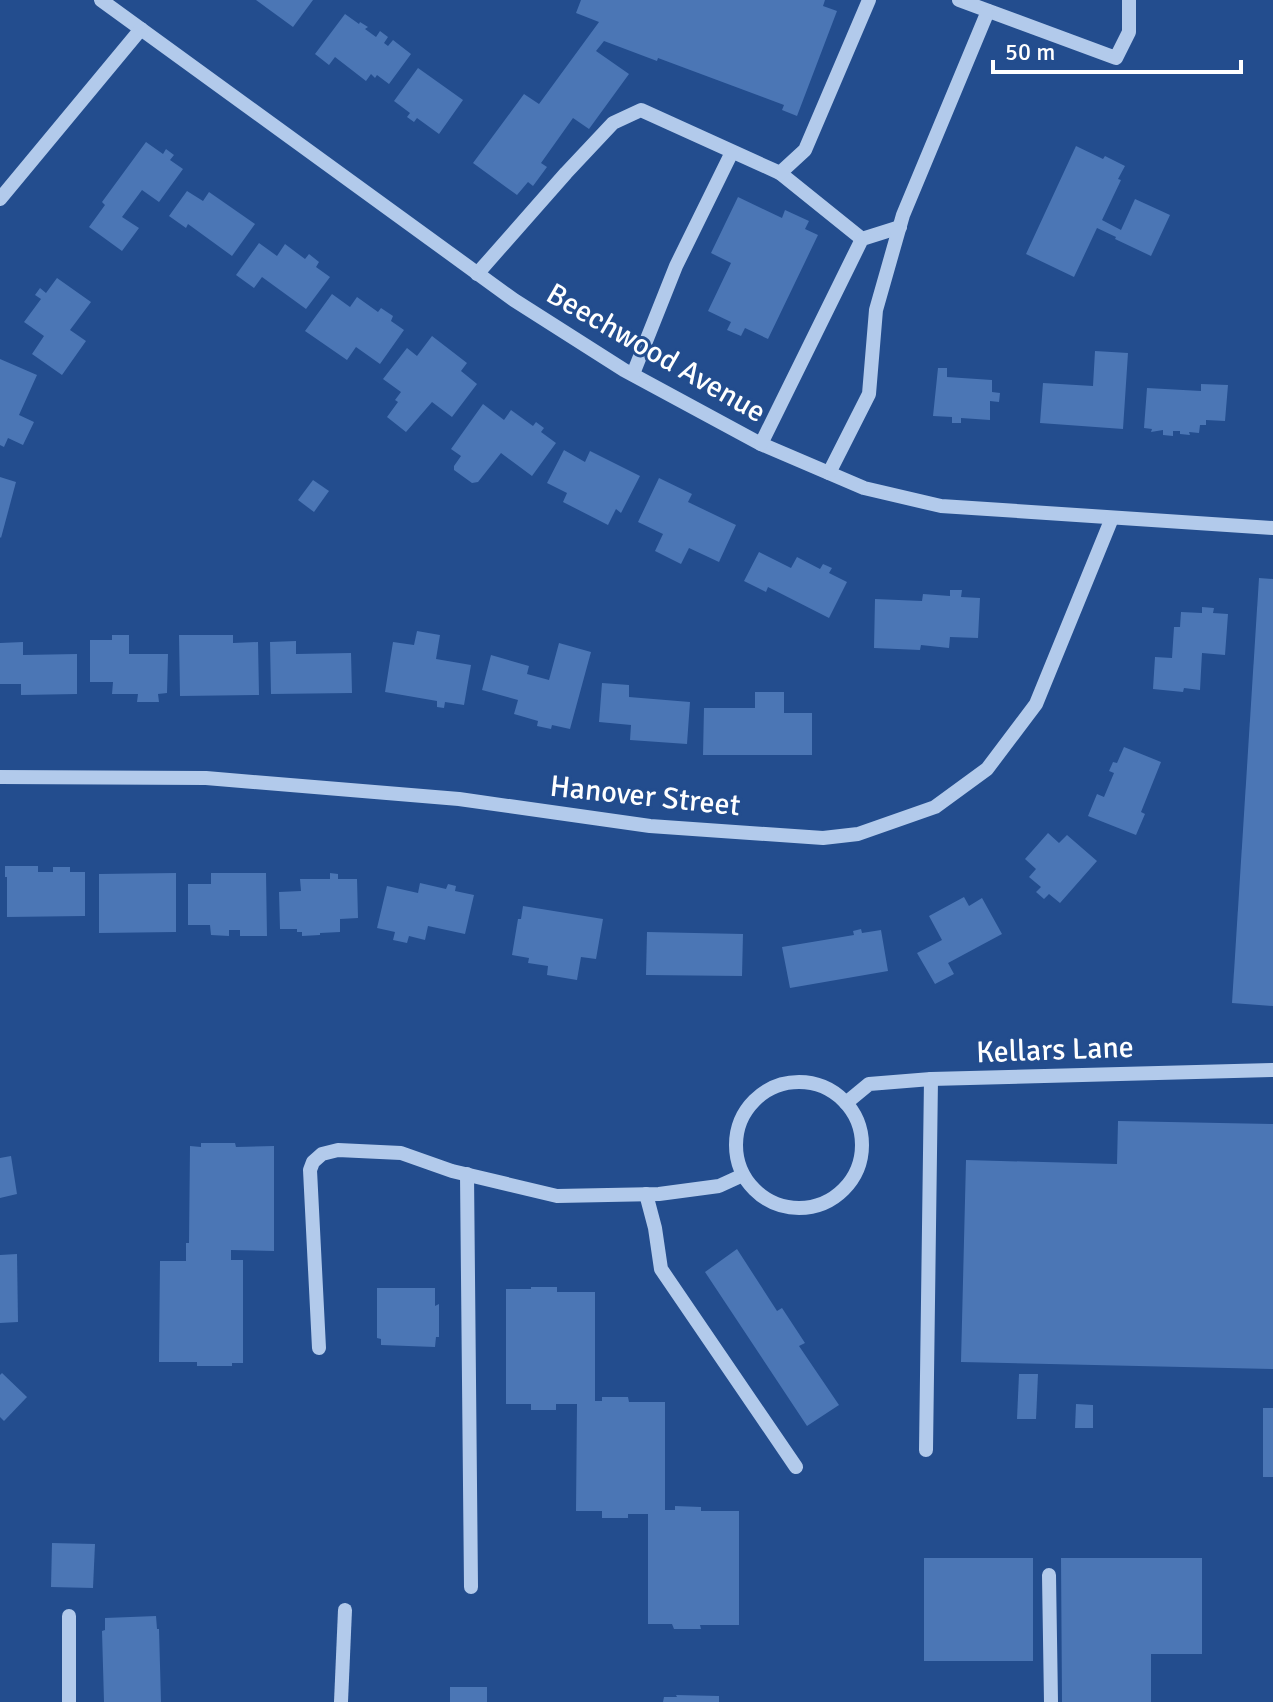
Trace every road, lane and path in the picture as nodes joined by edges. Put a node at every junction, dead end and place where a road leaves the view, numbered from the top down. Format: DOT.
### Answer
graph roads {
  1 [pos="101,0"];
  2 [pos="869,0"];
  3 [pos="959,0"];
  4 [pos="1129,0"];
  5 [pos="988,11"];
  6 [pos="141,29"];
  7 [pos="732,152"];
  8 [pos="780,173"];
  9 [pos="0,199"];
  10 [pos="900,227"];
  11 [pos="862,239"];
  12 [pos="477,274"];
  13 [pos="633,374"];
  14 [pos="761,444"];
  15 [pos="829,473"];
  16 [pos="1112,518"];
  17 [pos="1273,528"];
  18 [pos="0,777"];
  19 [pos="1273,1070"];
  20 [pos="931,1079"];
  21 [pos="846,1103"];
  22 [pos="467,1174"];
  23 [pos="743,1175"];
  24 [pos="646,1194"];
  25 [pos="319,1348"];
  26 [pos="926,1450"];
  27 [pos="796,1467"];
  28 [pos="1049,1575"];
  29 [pos="471,1587"];
  30 [pos="345,1610"];
  31 [pos="69,1616"];
  32 [pos="69,1702"];
  33 [pos="341,1702"];
  34 [pos="1051,1702"];
  1 -- 6 [label="street, Beechwood Avenue"];
  2 -- 8 [label="street"];
  3 -- 5 [label="street"];
  4 -- 5 [label="street"];
  5 -- 10 [label="street"];
  6 -- 9 [label="street"];
  6 -- 12 [label="street, Beechwood Avenue"];
  7 -- 8 [label="street"];
  7 -- 12 [label="street"];
  7 -- 13 [label="street"];
  8 -- 11 [label="street"];
  10 -- 11 [label="street"];
  10 -- 15 [label="street"];
  11 -- 14 [label="street"];
  12 -- 13 [label="street, Beechwood Avenue"];
  13 -- 14 [label="street, Beechwood Avenue"];
  14 -- 15 [label="street, Beechwood Avenue"];
  15 -- 16 [label="street, Beechwood Avenue"];
  16 -- 17 [label="street, Beechwood Avenue"];
  16 -- 18 [label="street, Hanover Street"];
  19 -- 20 [label="street, Kellars Lane"];
  20 -- 21 [label="street, Kellars Lane"];
  20 -- 26 [label="street"];
  21 -- 23 [label="street"];
  21 -- 23 [label="street"];
  22 -- 24 [label="street"];
  22 -- 25 [label="street"];
  22 -- 29 [label="street"];
  23 -- 24 [label="street"];
  24 -- 27 [label="street"];
  28 -- 34 [label="street"];
  30 -- 33 [label="street"];
  31 -- 32 [label="street"];
}
